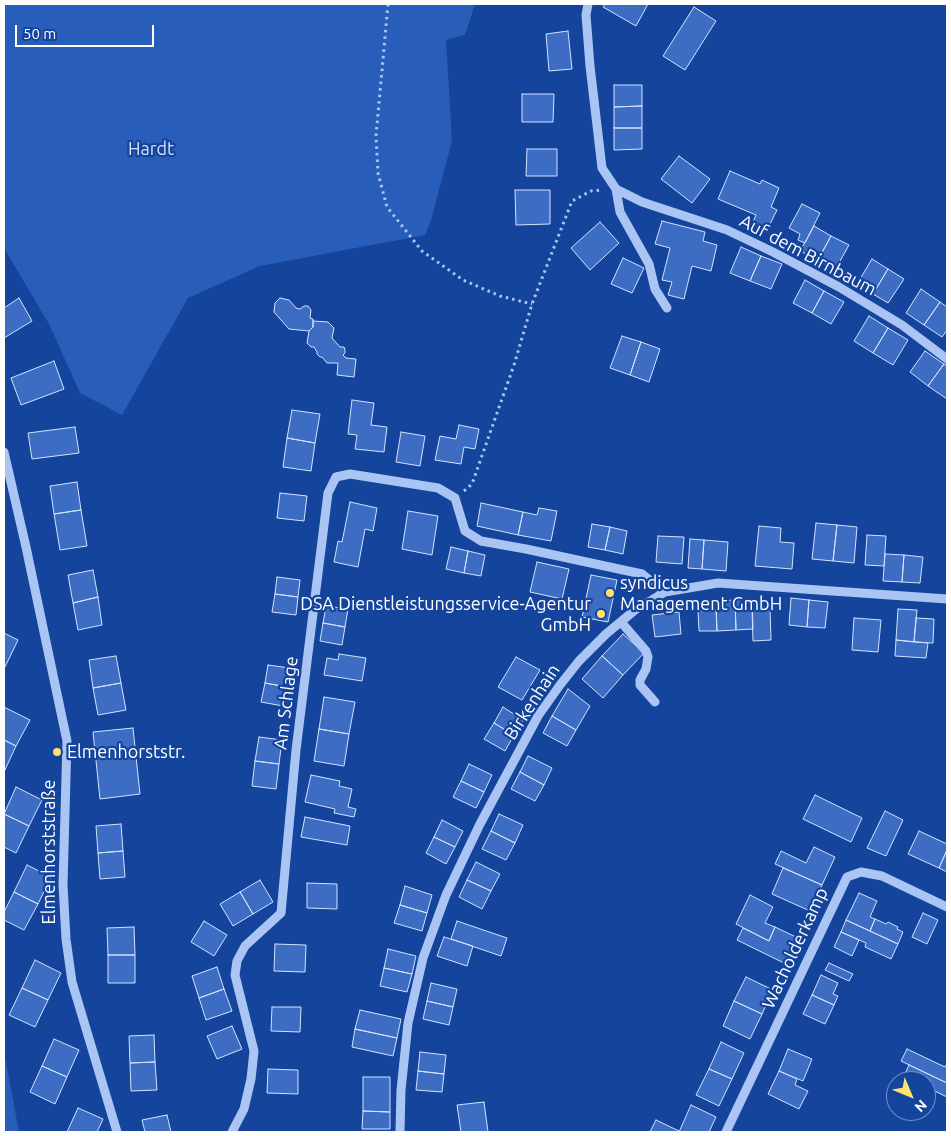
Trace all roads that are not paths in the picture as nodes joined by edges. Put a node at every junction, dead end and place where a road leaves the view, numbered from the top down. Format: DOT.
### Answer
graph roads {
  1 [pos="588,4"];
  2 [pos="616,189"];
  3 [pos="667,308"];
  4 [pos="947,359"];
  5 [pos="4,452"];
  6 [pos="666,592"];
  7 [pos="947,599"];
  8 [pos="620,622"];
  9 [pos="655,702"];
  10 [pos="947,907"];
  11 [pos="117,1132"];
  12 [pos="232,1132"];
  13 [pos="400,1132"];
  14 [pos="726,1132"];
  1 -- 2 [label="street, Auf dem Birnbaum"];
  2 -- 3 [label="street, Auf dem Birnbaum"];
  2 -- 4 [label="street, Auf dem Birnbaum"];
  5 -- 11 [label="street, Elmenhorststraße"];
  6 -- 7 [label="street, Birkenhain"];
  6 -- 8 [label="street, Birkenhain"];
  6 -- 12 [label="street, Am Schlage"];
  8 -- 9 [label="street"];
  8 -- 13 [label="street, Birkenhain"];
  10 -- 14 [label="street, Wacholderkamp"];
}
